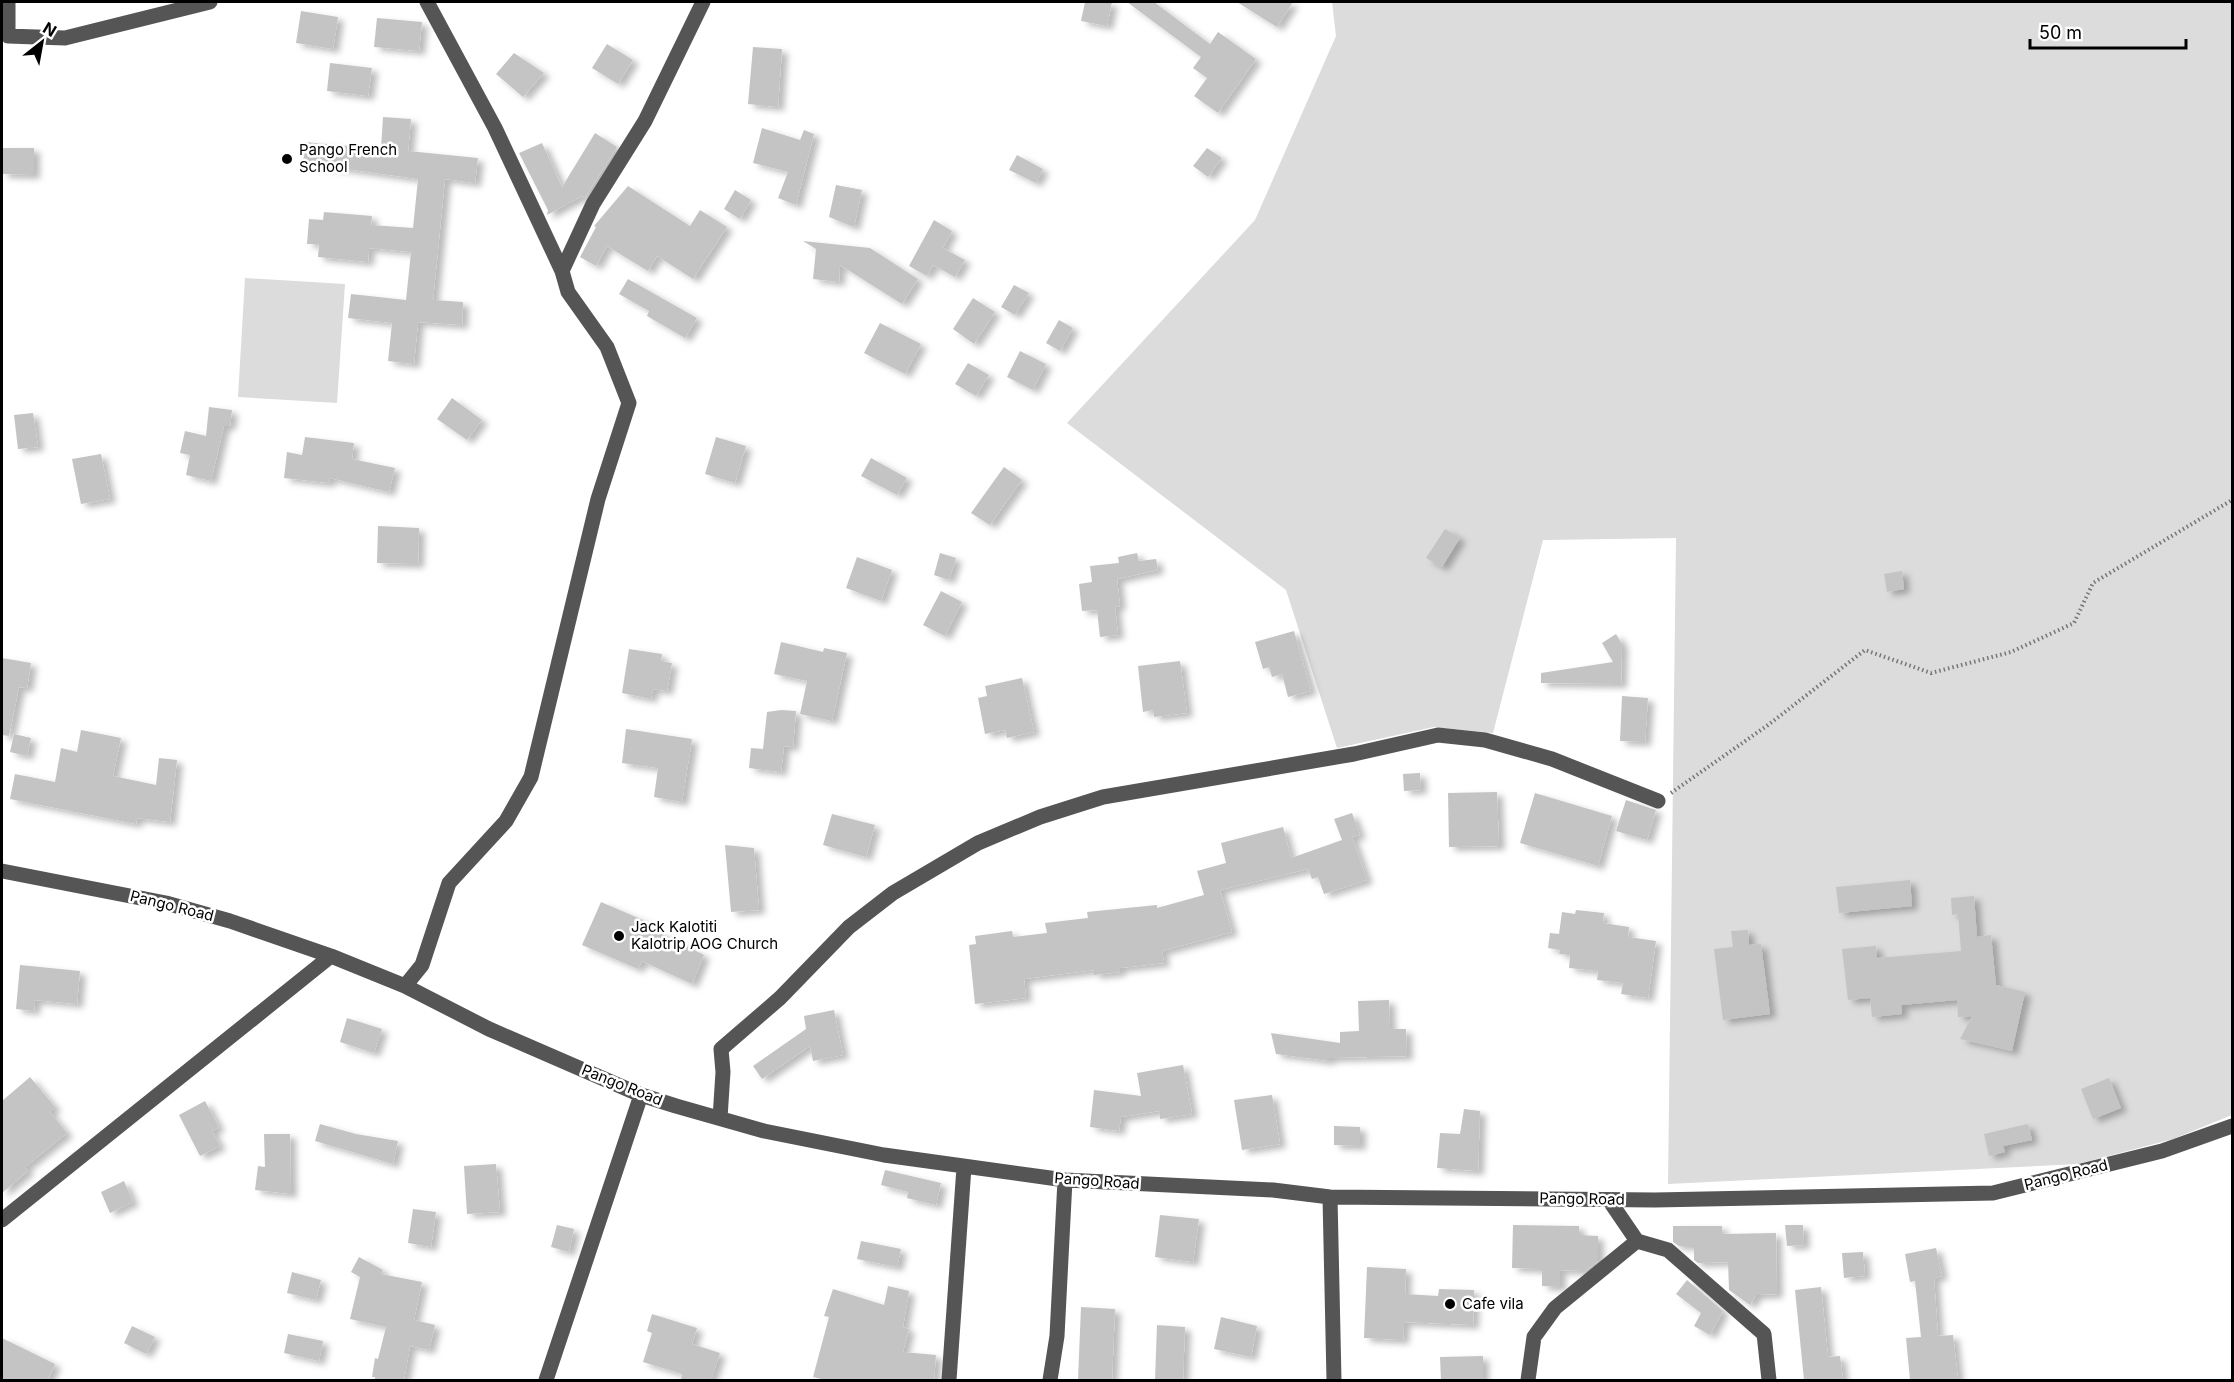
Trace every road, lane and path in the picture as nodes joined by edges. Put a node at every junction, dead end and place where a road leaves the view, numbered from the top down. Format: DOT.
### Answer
graph roads {
  1 [pos="8,2"];
  2 [pos="210,2"];
  3 [pos="427,2"];
  4 [pos="703,2"];
  5 [pos="562,271"];
  6 [pos="2232,500"];
  7 [pos="1658,801"];
  8 [pos="2,871"];
  9 [pos="331,956"];
  10 [pos="405,986"];
  11 [pos="641,1095"];
  12 [pos="720,1118"];
  13 [pos="2232,1126"];
  14 [pos="964,1167"];
  15 [pos="1065,1180"];
  16 [pos="1330,1197"];
  17 [pos="1609,1200"];
  18 [pos="2,1220"];
  19 [pos="1637,1241"];
  20 [pos="546,1380"];
  21 [pos="949,1380"];
  22 [pos="1050,1380"];
  23 [pos="1334,1380"];
  24 [pos="1528,1380"];
  25 [pos="1768,1380"];
  1 -- 2 [label="street"];
  3 -- 5 [label="street"];
  4 -- 5 [label="street"];
  5 -- 10 [label="street"];
  6 -- 7 [label="path"];
  7 -- 12 [label="street"];
  8 -- 9 [label="street, Pango Road"];
  9 -- 10 [label="street, Pango Road"];
  9 -- 18 [label="street"];
  10 -- 11 [label="street, Pango Road"];
  11 -- 12 [label="street, Pango Road"];
  11 -- 20 [label="street"];
  12 -- 14 [label="street, Pango Road"];
  13 -- 17 [label="street, Pango Road"];
  14 -- 15 [label="street, Pango Road"];
  14 -- 21 [label="street"];
  15 -- 16 [label="street, Pango Road"];
  15 -- 22 [label="street"];
  16 -- 17 [label="street, Pango Road"];
  16 -- 23 [label="street"];
  17 -- 19 [label="street"];
  19 -- 24 [label="street"];
  19 -- 25 [label="street"];
}
